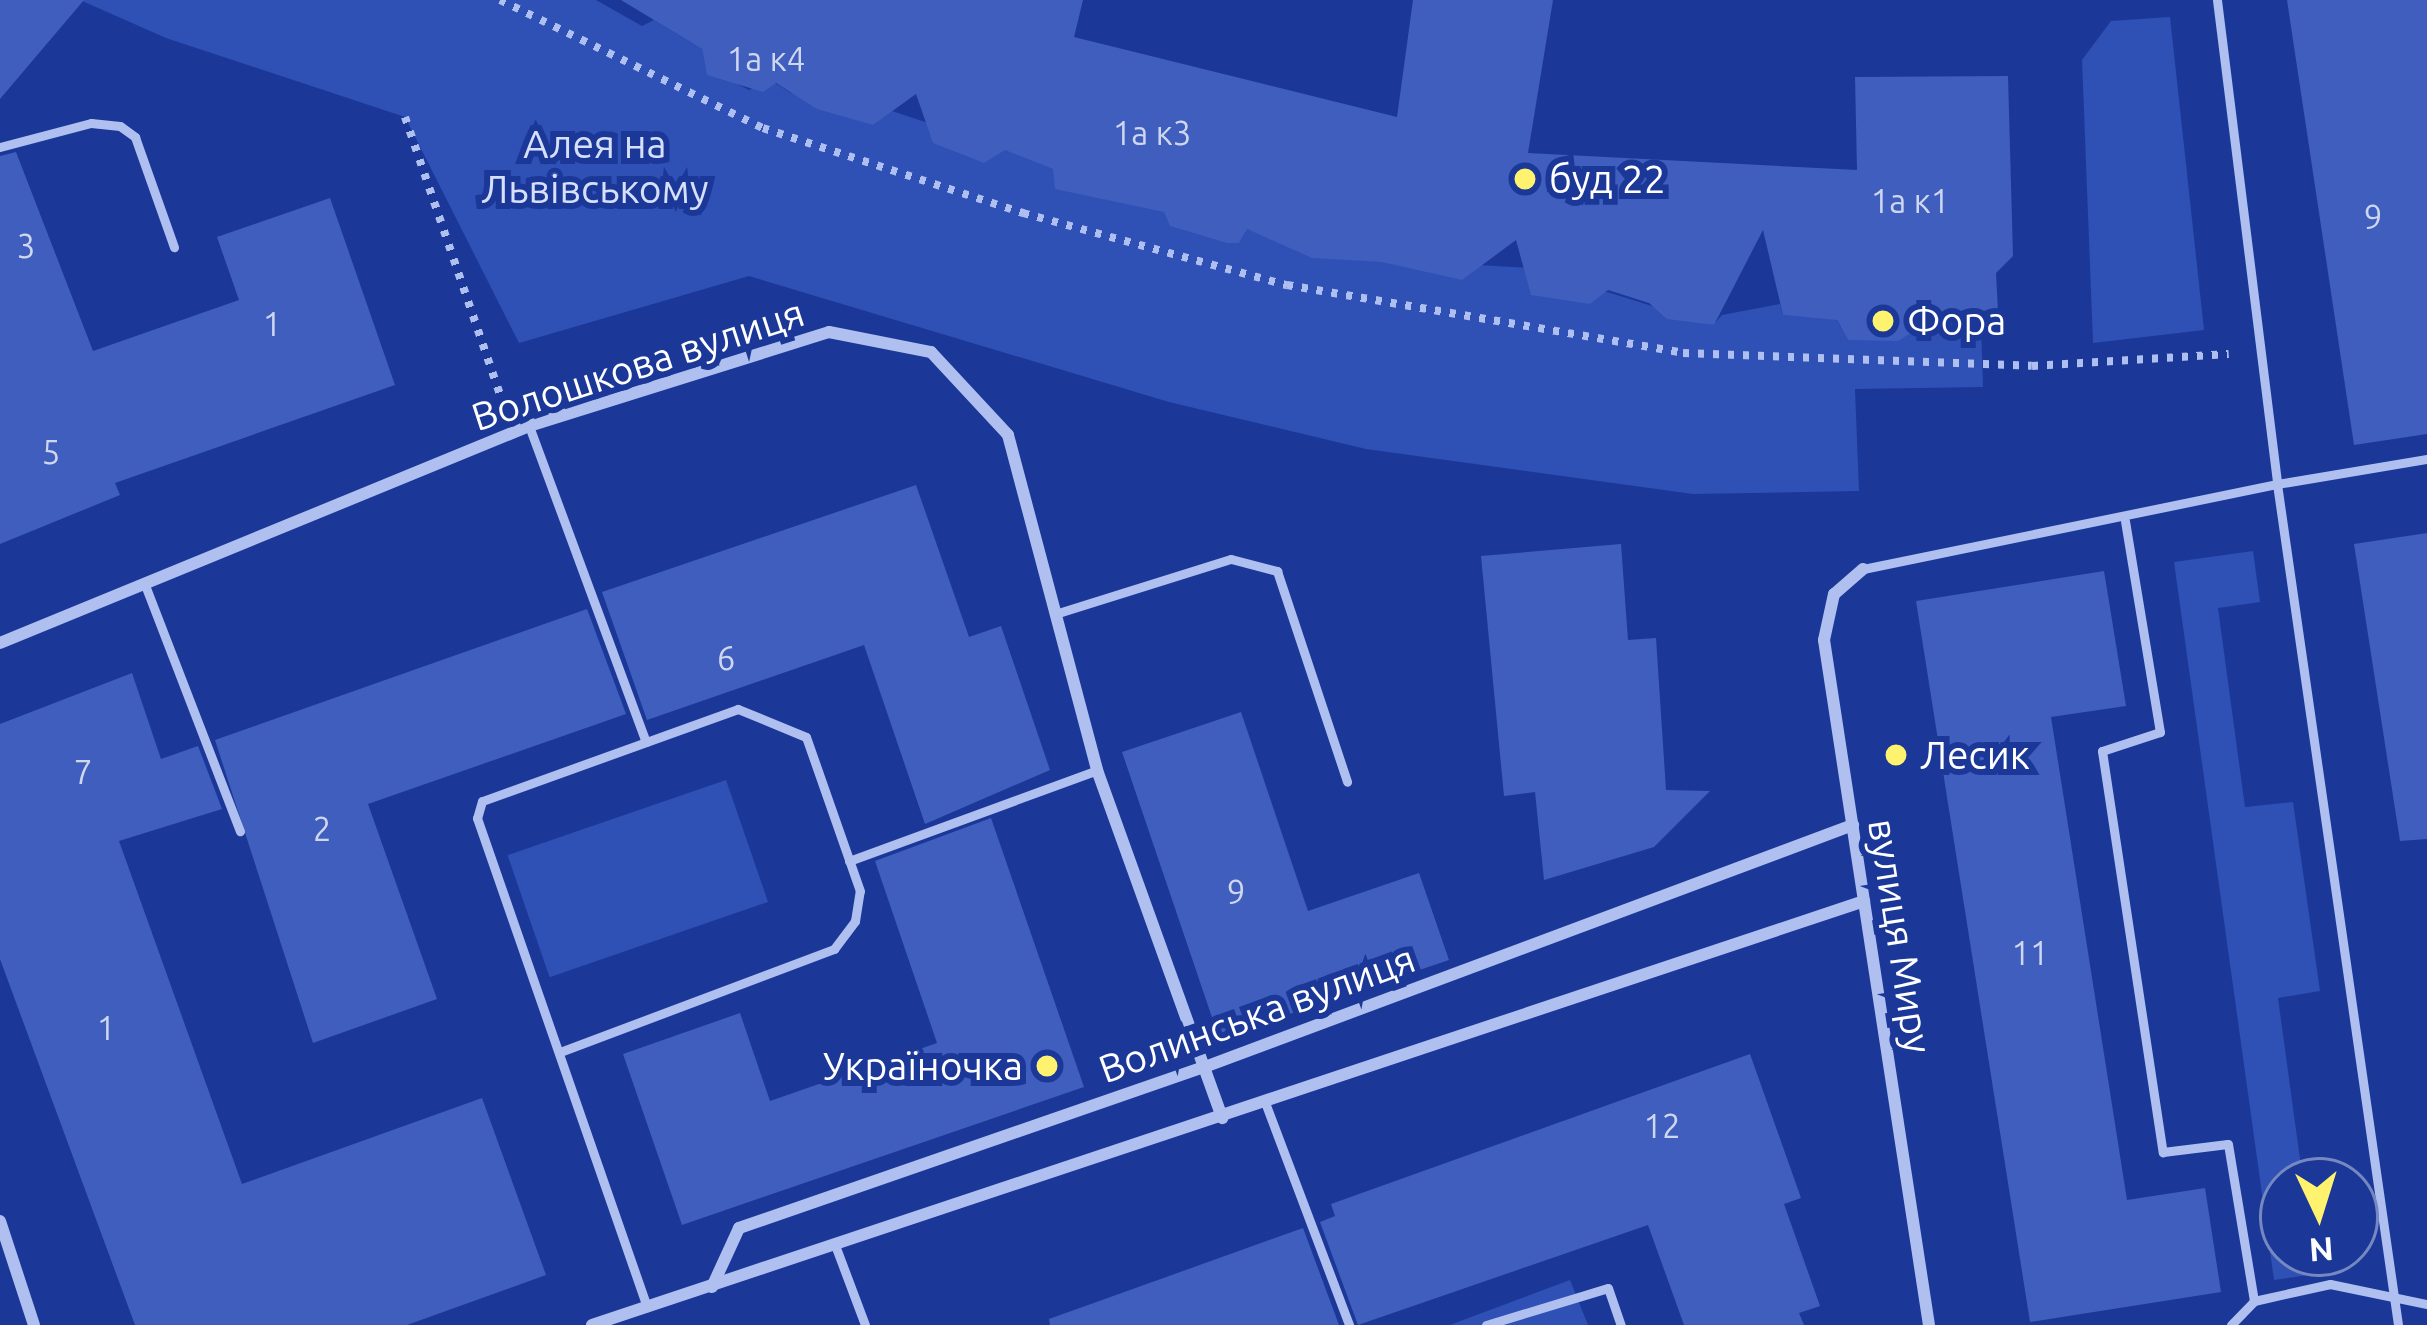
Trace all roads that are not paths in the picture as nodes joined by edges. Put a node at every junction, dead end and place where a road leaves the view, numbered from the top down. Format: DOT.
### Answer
graph roads {
  1 [pos="2217,0"];
  2 [pos="0,147"];
  3 [pos="174,247"];
  4 [pos="529,426"];
  5 [pos="2427,459"];
  6 [pos="2277,484"];
  7 [pos="2125,520"];
  8 [pos="1863,569"];
  9 [pos="145,585"];
  10 [pos="1055,614"];
  11 [pos="0,643"];
  12 [pos="646,742"];
  13 [pos="1096,770"];
  14 [pos="1347,782"];
  15 [pos="1853,825"];
  16 [pos="240,831"];
  17 [pos="849,861"];
  18 [pos="1864,901"];
  19 [pos="560,1052"];
  20 [pos="1202,1068"];
  21 [pos="1266,1106"];
  22 [pos="1222,1118"];
  23 [pos="0,1221"];
  24 [pos="835,1245"];
  25 [pos="712,1287"];
  26 [pos="2393,1296"];
  27 [pos="2254,1301"];
  28 [pos="2427,1304"];
  29 [pos="647,1307"];
  30 [pos="1924,1323"];
  31 [pos="34,1325"];
  32 [pos="592,1325"];
  33 [pos="865,1325"];
  34 [pos="1349,1325"];
  35 [pos="1486,1325"];
  36 [pos="1621,1325"];
  37 [pos="2231,1325"];
  38 [pos="2398,1325"];
  1 -- 6 [label="lane"];
  2 -- 3 [label="lane"];
  4 -- 9 [label="street, Волошкова вулиця"];
  4 -- 10 [label="street, Волошкова вулиця"];
  4 -- 12 [label="lane"];
  5 -- 6 [label="lane"];
  6 -- 7 [label="lane"];
  6 -- 26 [label="lane"];
  7 -- 8 [label="lane"];
  7 -- 27 [label="lane"];
  8 -- 15 [label="street, вулиця Миру"];
  9 -- 11 [label="street, Волошкова вулиця"];
  9 -- 16 [label="lane"];
  10 -- 13 [label="street, Волошкова вулиця"];
  10 -- 14 [label="lane"];
  12 -- 17 [label="lane"];
  12 -- 19 [label="lane"];
  13 -- 17 [label="lane"];
  13 -- 20 [label="street, Волошкова вулиця"];
  15 -- 18 [label="street, вулиця Миру"];
  15 -- 20 [label="street, Волинська вулиця"];
  17 -- 19 [label="lane"];
  18 -- 21 [label="street"];
  18 -- 30 [label="street, вулиця Миру"];
  19 -- 29 [label="lane"];
  20 -- 22 [label="street, Волошкова вулиця"];
  20 -- 25 [label="street, Волинська вулиця"];
  21 -- 22 [label="street"];
  21 -- 34 [label="lane"];
  22 -- 24 [label="street"];
  23 -- 31 [label="street"];
  24 -- 25 [label="street"];
  24 -- 33 [label="lane"];
  25 -- 29 [label="street"];
  26 -- 27 [label="lane"];
  26 -- 28 [label="lane"];
  26 -- 38 [label="lane"];
  27 -- 37 [label="lane"];
  29 -- 32 [label="street"];
  35 -- 36 [label="lane"];
}
